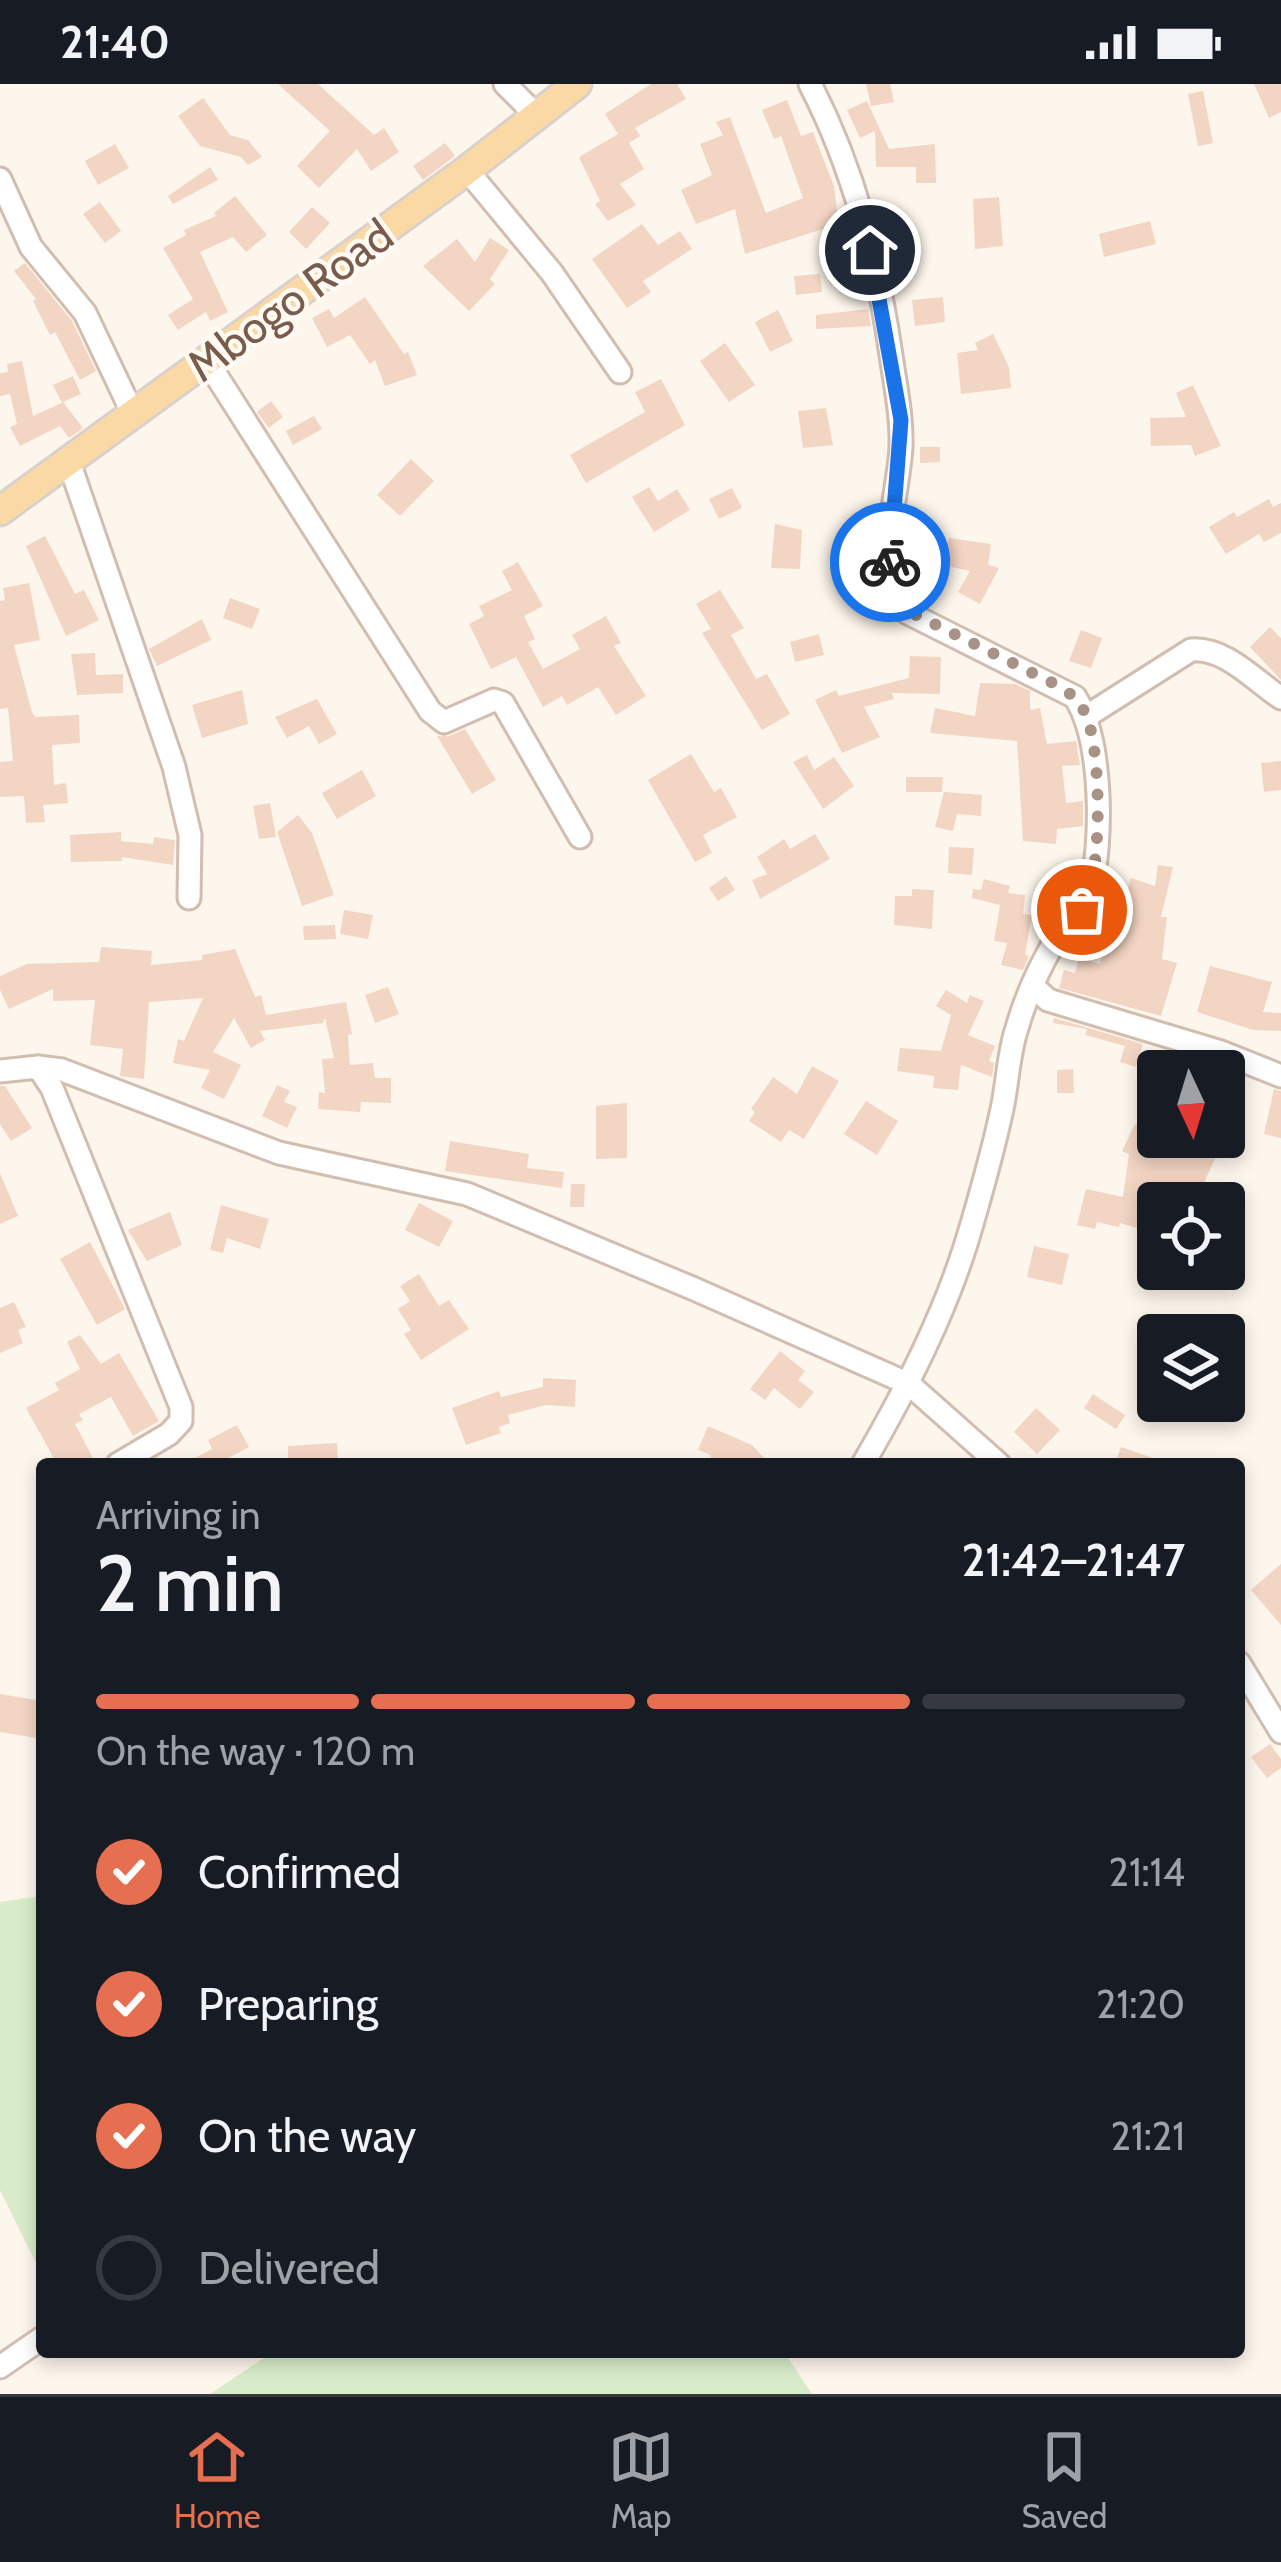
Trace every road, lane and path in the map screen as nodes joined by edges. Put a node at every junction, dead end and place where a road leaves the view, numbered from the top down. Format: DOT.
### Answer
graph roads {
  1 [pos="506,84"];
  2 [pos="577,84"];
  3 [pos="810,84"];
  4 [pos="535,114"];
  5 [pos="467,170"];
  6 [pos="0,179"];
  7 [pos="207,361"];
  8 [pos="620,372"];
  9 [pos="133,414"];
  10 [pos="69,462"];
  11 [pos="0,511"];
  12 [pos="1281,698"];
  13 [pos="1087,716"];
  14 [pos="580,837"];
  15 [pos="189,898"];
  16 [pos="1034,987"];
  17 [pos="38,1066"];
  18 [pos="0,1071"];
  19 [pos="1281,1076"];
  20 [pos="909,1384"];
  21 [pos="128,1458"];
  22 [pos="866,1458"];
  23 [pos="993,1458"];
  24 [pos="1245,1673"];
  25 [pos="1281,1732"];
  26 [pos="36,2342"];
  27 [pos="0,2367"];
  1 -- 4 [label="street"];
  2 -- 4 [label="main road, Mbogo Road"];
  3 -- 13 [label="street"];
  4 -- 5 [label="main road, Mbogo Road"];
  5 -- 7 [label="main road, Mbogo Road"];
  5 -- 8 [label="street"];
  6 -- 9 [label="street"];
  7 -- 9 [label="main road, Mbogo Road"];
  7 -- 14 [label="street"];
  9 -- 10 [label="main road, Mbogo Road"];
  10 -- 11 [label="main road, Mbogo Road"];
  10 -- 15 [label="street"];
  12 -- 13 [label="street"];
  13 -- 16 [label="street"];
  16 -- 19 [label="street"];
  16 -- 20 [label="street"];
  17 -- 18 [label="street"];
  17 -- 20 [label="street"];
  17 -- 21 [label="street"];
  20 -- 22 [label="street"];
  20 -- 23 [label="street"];
  24 -- 25 [label="street"];
  26 -- 27 [label="street"];
}
